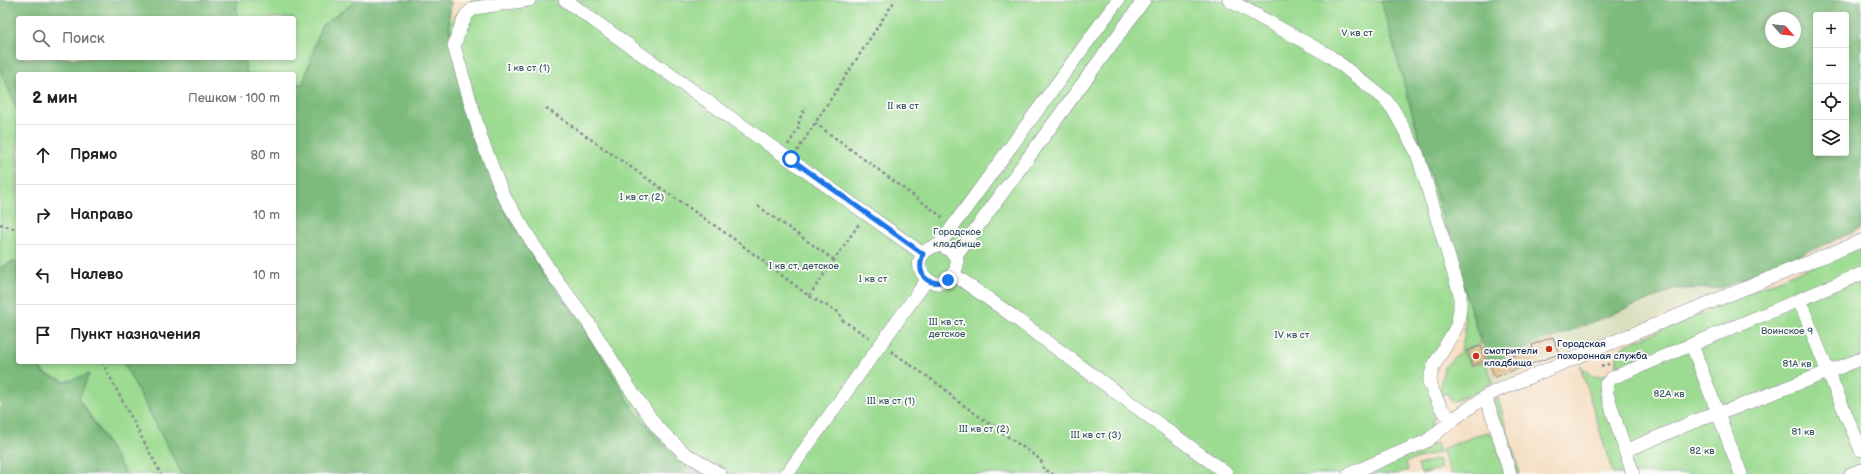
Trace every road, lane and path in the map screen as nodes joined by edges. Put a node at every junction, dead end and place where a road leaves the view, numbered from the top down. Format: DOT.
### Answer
graph roads {
  1 [pos="529,0"];
  2 [pos="565,0"];
  3 [pos="894,0"];
  4 [pos="1118,0"];
  5 [pos="1144,0"];
  6 [pos="1229,0"];
  7 [pos="806,107"];
  8 [pos="546,108"];
  9 [pos="815,123"];
  10 [pos="786,156"];
  11 [pos="758,206"];
  12 [pos="866,213"];
  13 [pos="0,224"];
  14 [pos="954,225"];
  15 [pos="16,229"];
  16 [pos="1861,241"];
  17 [pos="939,245"];
  18 [pos="923,254"];
  19 [pos="956,256"];
  20 [pos="834,260"];
  21 [pos="953,274"];
  22 [pos="1861,274"];
  23 [pos="927,280"];
  24 [pos="809,296"];
  25 [pos="1798,301"];
  26 [pos="881,345"];
  27 [pos="1692,345"];
  28 [pos="1596,349"];
  29 [pos="1861,359"];
  30 [pos="103,364"];
  31 [pos="1828,372"];
  32 [pos="1606,384"];
  33 [pos="1485,397"];
  34 [pos="1717,412"];
  35 [pos="1452,420"];
  36 [pos="1861,450"];
  37 [pos="1625,451"];
  38 [pos="1861,470"];
  39 [pos="161,474"];
  40 [pos="720,474"];
  41 [pos="787,474"];
  42 [pos="1053,474"];
  43 [pos="1227,474"];
  44 [pos="1349,474"];
  45 [pos="1510,474"];
  46 [pos="1633,474"];
  47 [pos="1741,474"];
  48 [pos="1851,474"];
  1 -- 40 [label="street"];
  2 -- 10 [label="street"];
  3 -- 9 [label="path"];
  4 -- 14 [label="street"];
  5 -- 19 [label="street"];
  6 -- 35 [label="street"];
  7 -- 10 [label="path"];
  8 -- 24 [label="path"];
  9 -- 10 [label="path"];
  9 -- 14 [label="path"];
  10 -- 12 [label="street"];
  11 -- 20 [label="path"];
  12 -- 18 [label="street"];
  12 -- 20 [label="path"];
  13 -- 15 [label="path"];
  14 -- 17 [label="street"];
  16 -- 28 [label="street"];
  17 -- 18 [label="street"];
  17 -- 19 [label="street"];
  18 -- 23 [label="street"];
  19 -- 21 [label="street"];
  20 -- 24 [label="path"];
  21 -- 23 [label="street"];
  21 -- 43 [label="street"];
  22 -- 25 [label="street"];
  23 -- 26 [label="street"];
  24 -- 26 [label="path"];
  25 -- 27 [label="street"];
  25 -- 31 [label="street"];
  26 -- 41 [label="street"];
  26 -- 42 [label="path"];
  27 -- 32 [label="street"];
  27 -- 34 [label="street"];
  28 -- 32 [label="path"];
  28 -- 33 [label="street"];
  29 -- 31 [label="street"];
  30 -- 39 [label="path"];
  31 -- 34 [label="street"];
  31 -- 36 [label="street"];
  32 -- 37 [label="street"];
  33 -- 35 [label="street"];
  33 -- 45 [label="street"];
  34 -- 37 [label="street"];
  34 -- 47 [label="street"];
  35 -- 44 [label="street"];
  37 -- 46 [label="street"];
  38 -- 48 [label="street"];
}
